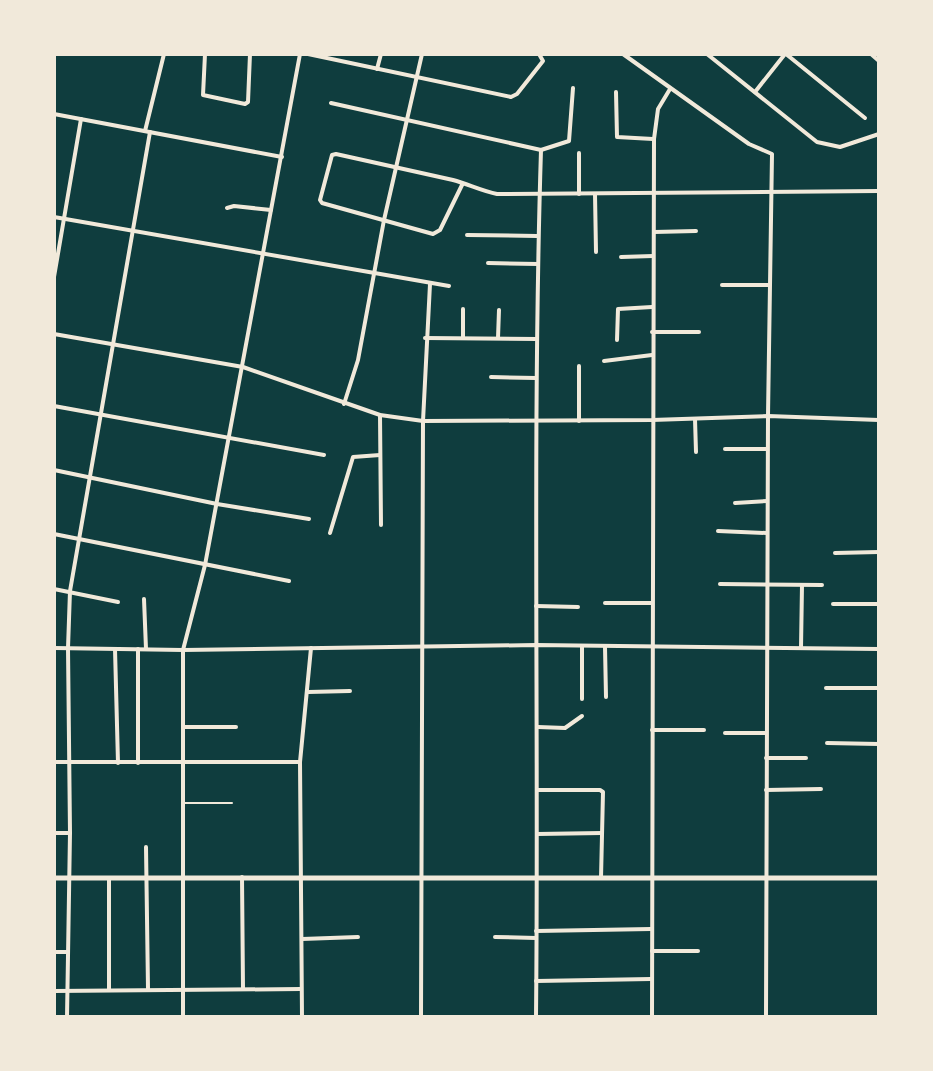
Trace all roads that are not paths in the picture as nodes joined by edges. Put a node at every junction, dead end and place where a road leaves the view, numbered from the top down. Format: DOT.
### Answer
graph roads {
  1 [pos="164,54"];
  2 [pos="205,54"];
  3 [pos="250,54"];
  4 [pos="300,54"];
  5 [pos="308,54"];
  6 [pos="339,54"];
  7 [pos="381,54"];
  8 [pos="422,54"];
  9 [pos="492,54"];
  10 [pos="498,54"];
  11 [pos="539,54"];
  12 [pos="623,54"];
  13 [pos="707,54"];
  14 [pos="786,54"];
  15 [pos="871,54"];
  16 [pos="338,61"];
  17 [pos="879,61"];
  18 [pos="377,69"];
  19 [pos="417,78"];
  20 [pos="573,88"];
  21 [pos="670,89"];
  22 [pos="616,92"];
  23 [pos="755,92"];
  24 [pos="331,103"];
  25 [pos="54,114"];
  26 [pos="865,118"];
  27 [pos="81,119"];
  28 [pos="407,122"];
  29 [pos="148,132"];
  30 [pos="878,136"];
  31 [pos="654,139"];
  32 [pos="541,150"];
  33 [pos="579,153"];
  34 [pos="282,157"];
  35 [pos="395,169"];
  36 [pos="463,183"];
  37 [pos="771,191"];
  38 [pos="879,191"];
  39 [pos="654,193"];
  40 [pos="539,194"];
  41 [pos="579,194"];
  42 [pos="595,194"];
  43 [pos="227,208"];
  44 [pos="271,210"];
  45 [pos="54,217"];
  46 [pos="65,219"];
  47 [pos="384,220"];
  48 [pos="133,230"];
  49 [pos="696,231"];
  50 [pos="654,232"];
  51 [pos="467,235"];
  52 [pos="538,236"];
  53 [pos="596,252"];
  54 [pos="264,254"];
  55 [pos="653,256"];
  56 [pos="621,257"];
  57 [pos="488,263"];
  58 [pos="538,264"];
  59 [pos="373,274"];
  60 [pos="54,277"];
  61 [pos="430,284"];
  62 [pos="722,285"];
  63 [pos="769,285"];
  64 [pos="449,286"];
  65 [pos="653,307"];
  66 [pos="463,309"];
  67 [pos="499,310"];
  68 [pos="652,332"];
  69 [pos="699,332"];
  70 [pos="54,334"];
  71 [pos="425,338"];
  72 [pos="463,338"];
  73 [pos="498,338"];
  74 [pos="537,339"];
  75 [pos="617,340"];
  76 [pos="114,343"];
  77 [pos="652,355"];
  78 [pos="604,361"];
  79 [pos="579,366"];
  80 [pos="243,367"];
  81 [pos="491,377"];
  82 [pos="536,378"];
  83 [pos="344,404"];
  84 [pos="54,406"];
  85 [pos="102,415"];
  86 [pos="380,415"];
  87 [pos="768,416"];
  88 [pos="695,419"];
  89 [pos="652,420"];
  90 [pos="879,420"];
  91 [pos="423,421"];
  92 [pos="536,421"];
  93 [pos="579,421"];
  94 [pos="228,438"];
  95 [pos="725,449"];
  96 [pos="768,449"];
  97 [pos="696,452"];
  98 [pos="324,455"];
  99 [pos="380,455"];
  100 [pos="54,470"];
  101 [pos="91,476"];
  102 [pos="767,501"];
  103 [pos="735,503"];
  104 [pos="217,504"];
  105 [pos="309,519"];
  106 [pos="381,525"];
  107 [pos="718,531"];
  108 [pos="330,533"];
  109 [pos="767,533"];
  110 [pos="54,534"];
  111 [pos="80,539"];
  112 [pos="879,552"];
  113 [pos="835,553"];
  114 [pos="205,565"];
  115 [pos="289,581"];
  116 [pos="720,584"];
  117 [pos="767,584"];
  118 [pos="802,585"];
  119 [pos="822,585"];
  120 [pos="54,589"];
  121 [pos="70,591"];
  122 [pos="144,599"];
  123 [pos="118,602"];
  124 [pos="605,603"];
  125 [pos="652,603"];
  126 [pos="833,604"];
  127 [pos="879,604"];
  128 [pos="536,606"];
  129 [pos="578,607"];
  130 [pos="536,645"];
  131 [pos="582,646"];
  132 [pos="422,647"];
  133 [pos="605,647"];
  134 [pos="54,648"];
  135 [pos="68,648"];
  136 [pos="311,648"];
  137 [pos="653,648"];
  138 [pos="766,648"];
  139 [pos="801,648"];
  140 [pos="115,649"];
  141 [pos="138,649"];
  142 [pos="146,649"];
  143 [pos="879,649"];
  144 [pos="183,650"];
  145 [pos="826,688"];
  146 [pos="879,688"];
  147 [pos="350,691"];
  148 [pos="308,692"];
  149 [pos="606,697"];
  150 [pos="582,699"];
  151 [pos="582,716"];
  152 [pos="182,727"];
  153 [pos="236,727"];
  154 [pos="538,727"];
  155 [pos="652,730"];
  156 [pos="704,730"];
  157 [pos="725,733"];
  158 [pos="766,733"];
  159 [pos="827,743"];
  160 [pos="879,744"];
  161 [pos="766,758"];
  162 [pos="806,758"];
  163 [pos="54,762"];
  164 [pos="69,762"];
  165 [pos="182,762"];
  166 [pos="300,762"];
  167 [pos="118,763"];
  168 [pos="138,763"];
  169 [pos="821,789"];
  170 [pos="537,790"];
  171 [pos="766,790"];
  172 [pos="182,803"];
  173 [pos="232,803"];
  174 [pos="54,833"];
  175 [pos="70,833"];
  176 [pos="602,833"];
  177 [pos="537,834"];
  178 [pos="146,847"];
  179 [pos="182,876"];
  180 [pos="146,877"];
  181 [pos="242,877"];
  182 [pos="300,877"];
  183 [pos="54,878"];
  184 [pos="109,878"];
  185 [pos="423,878"];
  186 [pos="601,878"];
  187 [pos="766,878"];
  188 [pos="879,878"];
  189 [pos="69,879"];
  190 [pos="537,879"];
  191 [pos="651,879"];
  192 [pos="651,929"];
  193 [pos="536,931"];
  194 [pos="358,937"];
  195 [pos="495,937"];
  196 [pos="536,938"];
  197 [pos="302,939"];
  198 [pos="651,951"];
  199 [pos="698,951"];
  200 [pos="54,952"];
  201 [pos="68,952"];
  202 [pos="651,979"];
  203 [pos="536,981"];
  204 [pos="148,989"];
  205 [pos="183,989"];
  206 [pos="243,989"];
  207 [pos="301,989"];
  208 [pos="67,990"];
  209 [pos="109,990"];
  210 [pos="54,991"];
  211 [pos="67,1017"];
  212 [pos="183,1017"];
  213 [pos="302,1017"];
  214 [pos="421,1017"];
  215 [pos="536,1017"];
  216 [pos="652,1017"];
  217 [pos="766,1017"];
  1 -- 29 [label="street"];
  2 -- 3 [label="street"];
  4 -- 34 [label="street"];
  5 -- 16 [label="street"];
  6 -- 16 [label="street"];
  7 -- 18 [label="street"];
  8 -- 19 [label="street"];
  9 -- 10 [label="street"];
  11 -- 19 [label="street"];
  12 -- 21 [label="street"];
  13 -- 23 [label="street"];
  14 -- 23 [label="street"];
  14 -- 26 [label="street"];
  15 -- 17 [label="street"];
  16 -- 18 [label="street"];
  18 -- 19 [label="street"];
  19 -- 28 [label="street"];
  20 -- 32 [label="street"];
  21 -- 31 [label="street"];
  21 -- 37 [label="street"];
  22 -- 31 [label="street"];
  23 -- 30 [label="street"];
  24 -- 28 [label="street"];
  25 -- 27 [label="street"];
  27 -- 29 [label="street"];
  27 -- 46 [label="street"];
  28 -- 32 [label="street"];
  28 -- 35 [label="street"];
  29 -- 34 [label="street"];
  29 -- 48 [label="street"];
  31 -- 39 [label="street"];
  32 -- 40 [label="street"];
  33 -- 41 [label="street"];
  34 -- 44 [label="street"];
  35 -- 36 [label="street"];
  35 -- 47 [label="street"];
  35 -- 47 [label="street"];
  36 -- 40 [label="street"];
  36 -- 47 [label="street"];
  37 -- 38 [label="street"];
  37 -- 39 [label="street"];
  37 -- 63 [label="street"];
  39 -- 42 [label="street"];
  39 -- 50 [label="street"];
  40 -- 41 [label="street"];
  40 -- 52 [label="street"];
  41 -- 42 [label="street"];
  42 -- 53 [label="street"];
  43 -- 44 [label="street"];
  44 -- 54 [label="street"];
  45 -- 46 [label="street"];
  46 -- 48 [label="street"];
  46 -- 60 [label="street"];
  47 -- 59 [label="street"];
  48 -- 54 [label="street"];
  48 -- 76 [label="street"];
  49 -- 50 [label="street"];
  50 -- 55 [label="street"];
  51 -- 52 [label="street"];
  52 -- 58 [label="street"];
  54 -- 59 [label="street"];
  54 -- 80 [label="street"];
  55 -- 56 [label="street"];
  55 -- 65 [label="street"];
  57 -- 58 [label="street"];
  58 -- 74 [label="street"];
  59 -- 61 [label="street"];
  59 -- 83 [label="street"];
  61 -- 64 [label="street"];
  61 -- 71 [label="street"];
  62 -- 63 [label="street"];
  63 -- 87 [label="street"];
  65 -- 68 [label="street"];
  65 -- 75 [label="street"];
  66 -- 72 [label="street"];
  67 -- 73 [label="street"];
  68 -- 69 [label="street"];
  68 -- 77 [label="street"];
  70 -- 76 [label="street"];
  71 -- 72 [label="street"];
  71 -- 91 [label="street"];
  72 -- 73 [label="street"];
  73 -- 74 [label="street"];
  74 -- 82 [label="street"];
  76 -- 80 [label="street"];
  76 -- 85 [label="street"];
  77 -- 78 [label="street"];
  77 -- 89 [label="street"];
  79 -- 93 [label="street"];
  80 -- 83 [label="street"];
  80 -- 94 [label="street"];
  81 -- 82 [label="street"];
  82 -- 92 [label="street"];
  83 -- 86 [label="street"];
  84 -- 85 [label="street"];
  85 -- 94 [label="street"];
  85 -- 101 [label="street"];
  86 -- 91 [label="street"];
  86 -- 99 [label="street"];
  87 -- 88 [label="street"];
  87 -- 90 [label="street"];
  87 -- 96 [label="street"];
  88 -- 89 [label="street"];
  88 -- 97 [label="street"];
  89 -- 93 [label="street"];
  89 -- 125 [label="street"];
  91 -- 92 [label="street"];
  91 -- 132 [label="street"];
  92 -- 93 [label="street"];
  92 -- 128 [label="street"];
  94 -- 98 [label="street"];
  94 -- 104 [label="street"];
  95 -- 96 [label="street"];
  96 -- 102 [label="street"];
  99 -- 106 [label="street"];
  99 -- 108 [label="street"];
  100 -- 101 [label="street"];
  101 -- 104 [label="street"];
  101 -- 111 [label="street"];
  102 -- 103 [label="street"];
  102 -- 109 [label="street"];
  104 -- 105 [label="street"];
  104 -- 114 [label="street"];
  107 -- 109 [label="street"];
  109 -- 117 [label="street"];
  110 -- 111 [label="street"];
  111 -- 114 [label="street"];
  111 -- 121 [label="street"];
  112 -- 113 [label="street"];
  114 -- 115 [label="street"];
  114 -- 144 [label="street"];
  116 -- 117 [label="street"];
  117 -- 118 [label="street"];
  117 -- 138 [label="street"];
  118 -- 119 [label="street"];
  118 -- 139 [label="street"];
  120 -- 121 [label="street"];
  121 -- 123 [label="street"];
  121 -- 135 [label="street"];
  122 -- 142 [label="street"];
  124 -- 125 [label="street"];
  125 -- 137 [label="street"];
  126 -- 127 [label="street"];
  128 -- 129 [label="street"];
  128 -- 130 [label="street"];
  130 -- 131 [label="street"];
  130 -- 132 [label="street"];
  130 -- 154 [label="street"];
  131 -- 133 [label="street"];
  131 -- 150 [label="street"];
  132 -- 136 [label="street"];
  132 -- 185 [label="street"];
  133 -- 137 [label="street"];
  133 -- 149 [label="street"];
  134 -- 135 [label="street"];
  135 -- 140 [label="street"];
  135 -- 164 [label="street"];
  136 -- 144 [label="street"];
  136 -- 148 [label="street"];
  137 -- 138 [label="street"];
  137 -- 155 [label="street"];
  138 -- 139 [label="street"];
  138 -- 158 [label="street"];
  139 -- 143 [label="street"];
  140 -- 141 [label="street"];
  140 -- 167 [label="street"];
  141 -- 142 [label="street"];
  141 -- 168 [label="street"];
  142 -- 144 [label="street"];
  144 -- 152 [label="street"];
  145 -- 146 [label="street"];
  147 -- 148 [label="street"];
  148 -- 166 [label="street"];
  151 -- 154 [label="street"];
  152 -- 153 [label="street"];
  152 -- 165 [label="street"];
  154 -- 170 [label="street"];
  155 -- 156 [label="street"];
  155 -- 191 [label="street"];
  157 -- 158 [label="street"];
  158 -- 161 [label="street"];
  159 -- 160 [label="street"];
  161 -- 162 [label="street"];
  161 -- 171 [label="street"];
  163 -- 164 [label="street"];
  164 -- 167 [label="street"];
  164 -- 175 [label="street"];
  165 -- 166 [label="street"];
  165 -- 168 [label="street"];
  165 -- 172 [label="street"];
  166 -- 182 [label="street"];
  167 -- 168 [label="street"];
  169 -- 171 [label="street"];
  170 -- 176 [label="street"];
  170 -- 177 [label="street"];
  171 -- 187 [label="street"];
  172 -- 173 [label="lane"];
  172 -- 179 [label="street"];
  174 -- 175 [label="street"];
  175 -- 189 [label="street"];
  176 -- 177 [label="street"];
  176 -- 186 [label="street"];
  177 -- 190 [label="street"];
  178 -- 180 [label="street"];
  179 -- 180 [label="street"];
  179 -- 181 [label="street"];
  179 -- 205 [label="street"];
  180 -- 184 [label="street"];
  180 -- 204 [label="street"];
  181 -- 182 [label="street"];
  181 -- 206 [label="street"];
  182 -- 185 [label="street"];
  182 -- 197 [label="street"];
  183 -- 189 [label="street"];
  184 -- 189 [label="street"];
  184 -- 209 [label="street"];
  185 -- 190 [label="street"];
  185 -- 214 [label="street"];
  186 -- 190 [label="street"];
  186 -- 191 [label="street"];
  187 -- 188 [label="street"];
  187 -- 191 [label="street"];
  187 -- 217 [label="street"];
  189 -- 201 [label="street"];
  190 -- 193 [label="street"];
  191 -- 192 [label="street"];
  192 -- 193 [label="street"];
  192 -- 198 [label="street"];
  193 -- 196 [label="street"];
  194 -- 197 [label="street"];
  195 -- 196 [label="street"];
  196 -- 203 [label="street"];
  197 -- 207 [label="street"];
  198 -- 199 [label="street"];
  198 -- 202 [label="street"];
  200 -- 201 [label="street"];
  201 -- 208 [label="street"];
  202 -- 203 [label="street"];
  202 -- 216 [label="street"];
  203 -- 215 [label="street"];
  204 -- 205 [label="street"];
  204 -- 209 [label="street"];
  205 -- 206 [label="street"];
  205 -- 212 [label="street"];
  206 -- 207 [label="street"];
  207 -- 213 [label="street"];
  208 -- 209 [label="street"];
  208 -- 210 [label="street"];
  208 -- 211 [label="street"];
}
